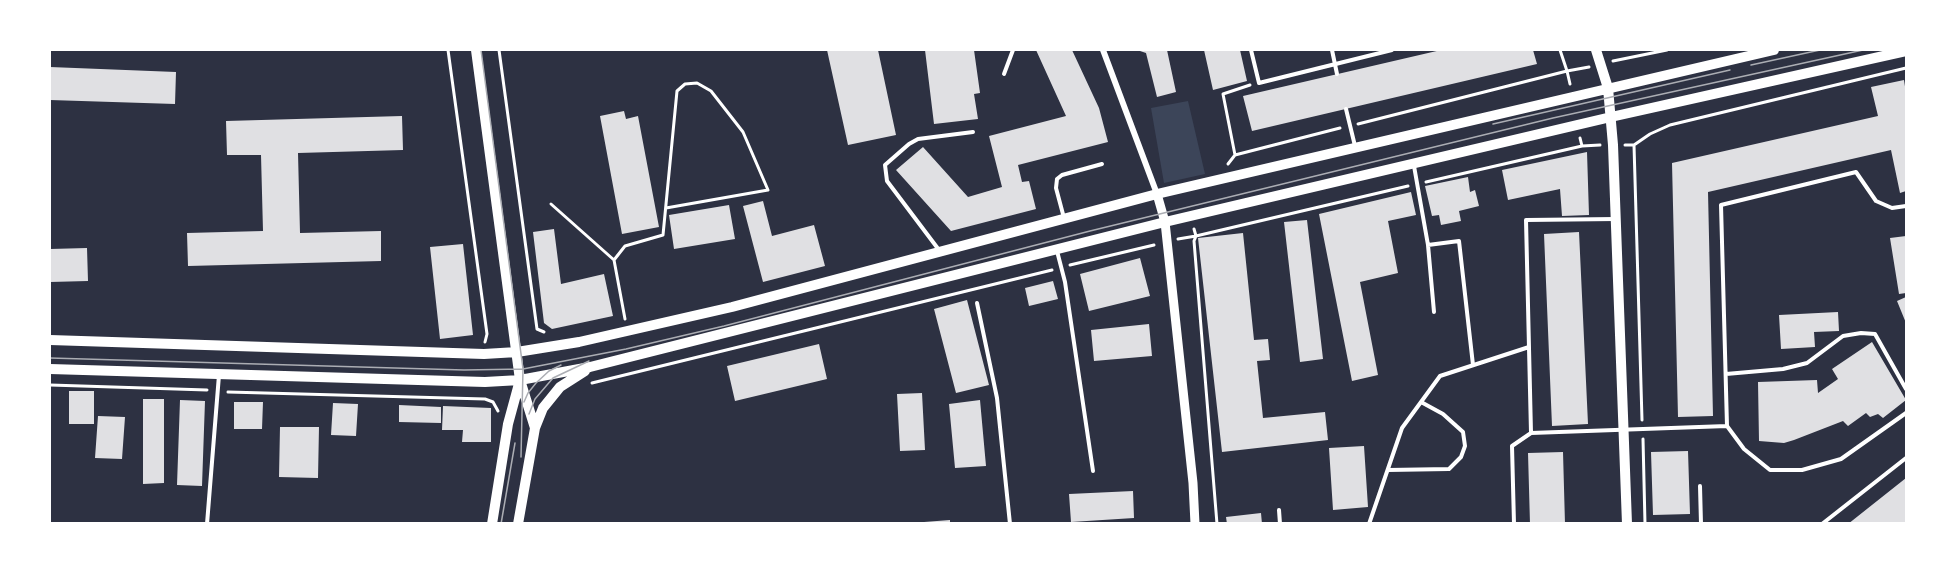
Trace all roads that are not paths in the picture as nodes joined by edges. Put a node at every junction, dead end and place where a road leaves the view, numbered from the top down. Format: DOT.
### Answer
graph roads {
  1 [pos="476,50"];
  2 [pos="1013,50"];
  3 [pos="1103,50"];
  4 [pos="1251,50"];
  5 [pos="1332,50"];
  6 [pos="1392,50"];
  7 [pos="1596,50"];
  8 [pos="1774,50"];
  9 [pos="1906,51"];
  10 [pos="1335,64"];
  11 [pos="1004,74"];
  12 [pos="1337,74"];
  13 [pos="1608,88"];
  14 [pos="1346,109"];
  15 [pos="1611,117"];
  16 [pos="973,132"];
  17 [pos="1355,147"];
  18 [pos="1102,164"];
  19 [pos="1413,164"];
  20 [pos="1157,194"];
  21 [pos="1906,206"];
  22 [pos="1065,219"];
  23 [pos="1616,219"];
  24 [pos="1165,222"];
  25 [pos="1428,245"];
  26 [pos="1057,250"];
  27 [pos="941,252"];
  28 [pos="977,303"];
  29 [pos="1434,312"];
  30 [pos="50,340"];
  31 [pos="1529,346"];
  32 [pos="517,352"];
  33 [pos="1473,365"];
  34 [pos="590,367"];
  35 [pos="50,369"];
  36 [pos="219,374"];
  37 [pos="1726,374"];
  38 [pos="520,380"];
  39 [pos="1906,389"];
  40 [pos="1422,402"];
  41 [pos="1906,413"];
  42 [pos="1727,426"];
  43 [pos="535,428"];
  44 [pos="1624,429"];
  45 [pos="1531,433"];
  46 [pos="1906,458"];
  47 [pos="1388,470"];
  48 [pos="1093,471"];
  49 [pos="1700,486"];
  50 [pos="1279,510"];
  51 [pos="207,524"];
  52 [pos="492,524"];
  53 [pos="518,524"];
  54 [pos="1010,524"];
  55 [pos="1195,524"];
  56 [pos="1280,524"];
  57 [pos="1369,524"];
  58 [pos="1514,524"];
  59 [pos="1627,524"];
  60 [pos="1701,524"];
  61 [pos="1822,524"];
  1 -- 32 [label="main road"];
  2 -- 11 [label="lane"];
  3 -- 20 [label="street"];
  4 -- 10 [label="lane"];
  5 -- 10 [label="lane"];
  6 -- 10 [label="lane"];
  7 -- 13 [label="main road"];
  8 -- 13 [label="main road"];
  9 -- 15 [label="main road"];
  10 -- 12 [label="lane"];
  13 -- 15 [label="main road"];
  13 -- 17 [label="main road"];
  14 -- 17 [label="lane"];
  15 -- 19 [label="main road"];
  15 -- 23 [label="main road"];
  16 -- 27 [label="lane"];
  17 -- 20 [label="main road"];
  18 -- 22 [label="lane"];
  19 -- 24 [label="main road"];
  19 -- 25 [label="lane"];
  20 -- 22 [label="main road"];
  20 -- 24 [label="street"];
  21 -- 37 [label="lane"];
  22 -- 27 [label="main road"];
  23 -- 31 [label="lane"];
  23 -- 44 [label="main road"];
  24 -- 26 [label="main road"];
  24 -- 55 [label="street"];
  25 -- 29 [label="lane"];
  25 -- 33 [label="lane"];
  26 -- 34 [label="main road"];
  26 -- 48 [label="lane"];
  27 -- 32 [label="main road"];
  28 -- 54 [label="lane"];
  30 -- 32 [label="main road"];
  31 -- 33 [label="lane"];
  31 -- 45 [label="lane"];
  32 -- 38 [label="main road"];
  33 -- 40 [label="lane"];
  34 -- 38 [label="main road"];
  34 -- 43 [label="main road"];
  35 -- 36 [label="main road"];
  36 -- 38 [label="main road"];
  36 -- 51 [label="lane"];
  37 -- 39 [label="lane"];
  37 -- 42 [label="lane"];
  38 -- 43 [label="main road"];
  38 -- 52 [label="main road"];
  40 -- 47 [label="lane"];
  40 -- 47 [label="lane"];
  41 -- 42 [label="lane"];
  42 -- 44 [label="lane"];
  43 -- 53 [label="main road"];
  44 -- 45 [label="lane"];
  44 -- 59 [label="main road"];
  45 -- 58 [label="lane"];
  46 -- 61 [label="lane"];
  47 -- 57 [label="lane"];
  49 -- 60 [label="lane"];
  50 -- 56 [label="lane"];
}
